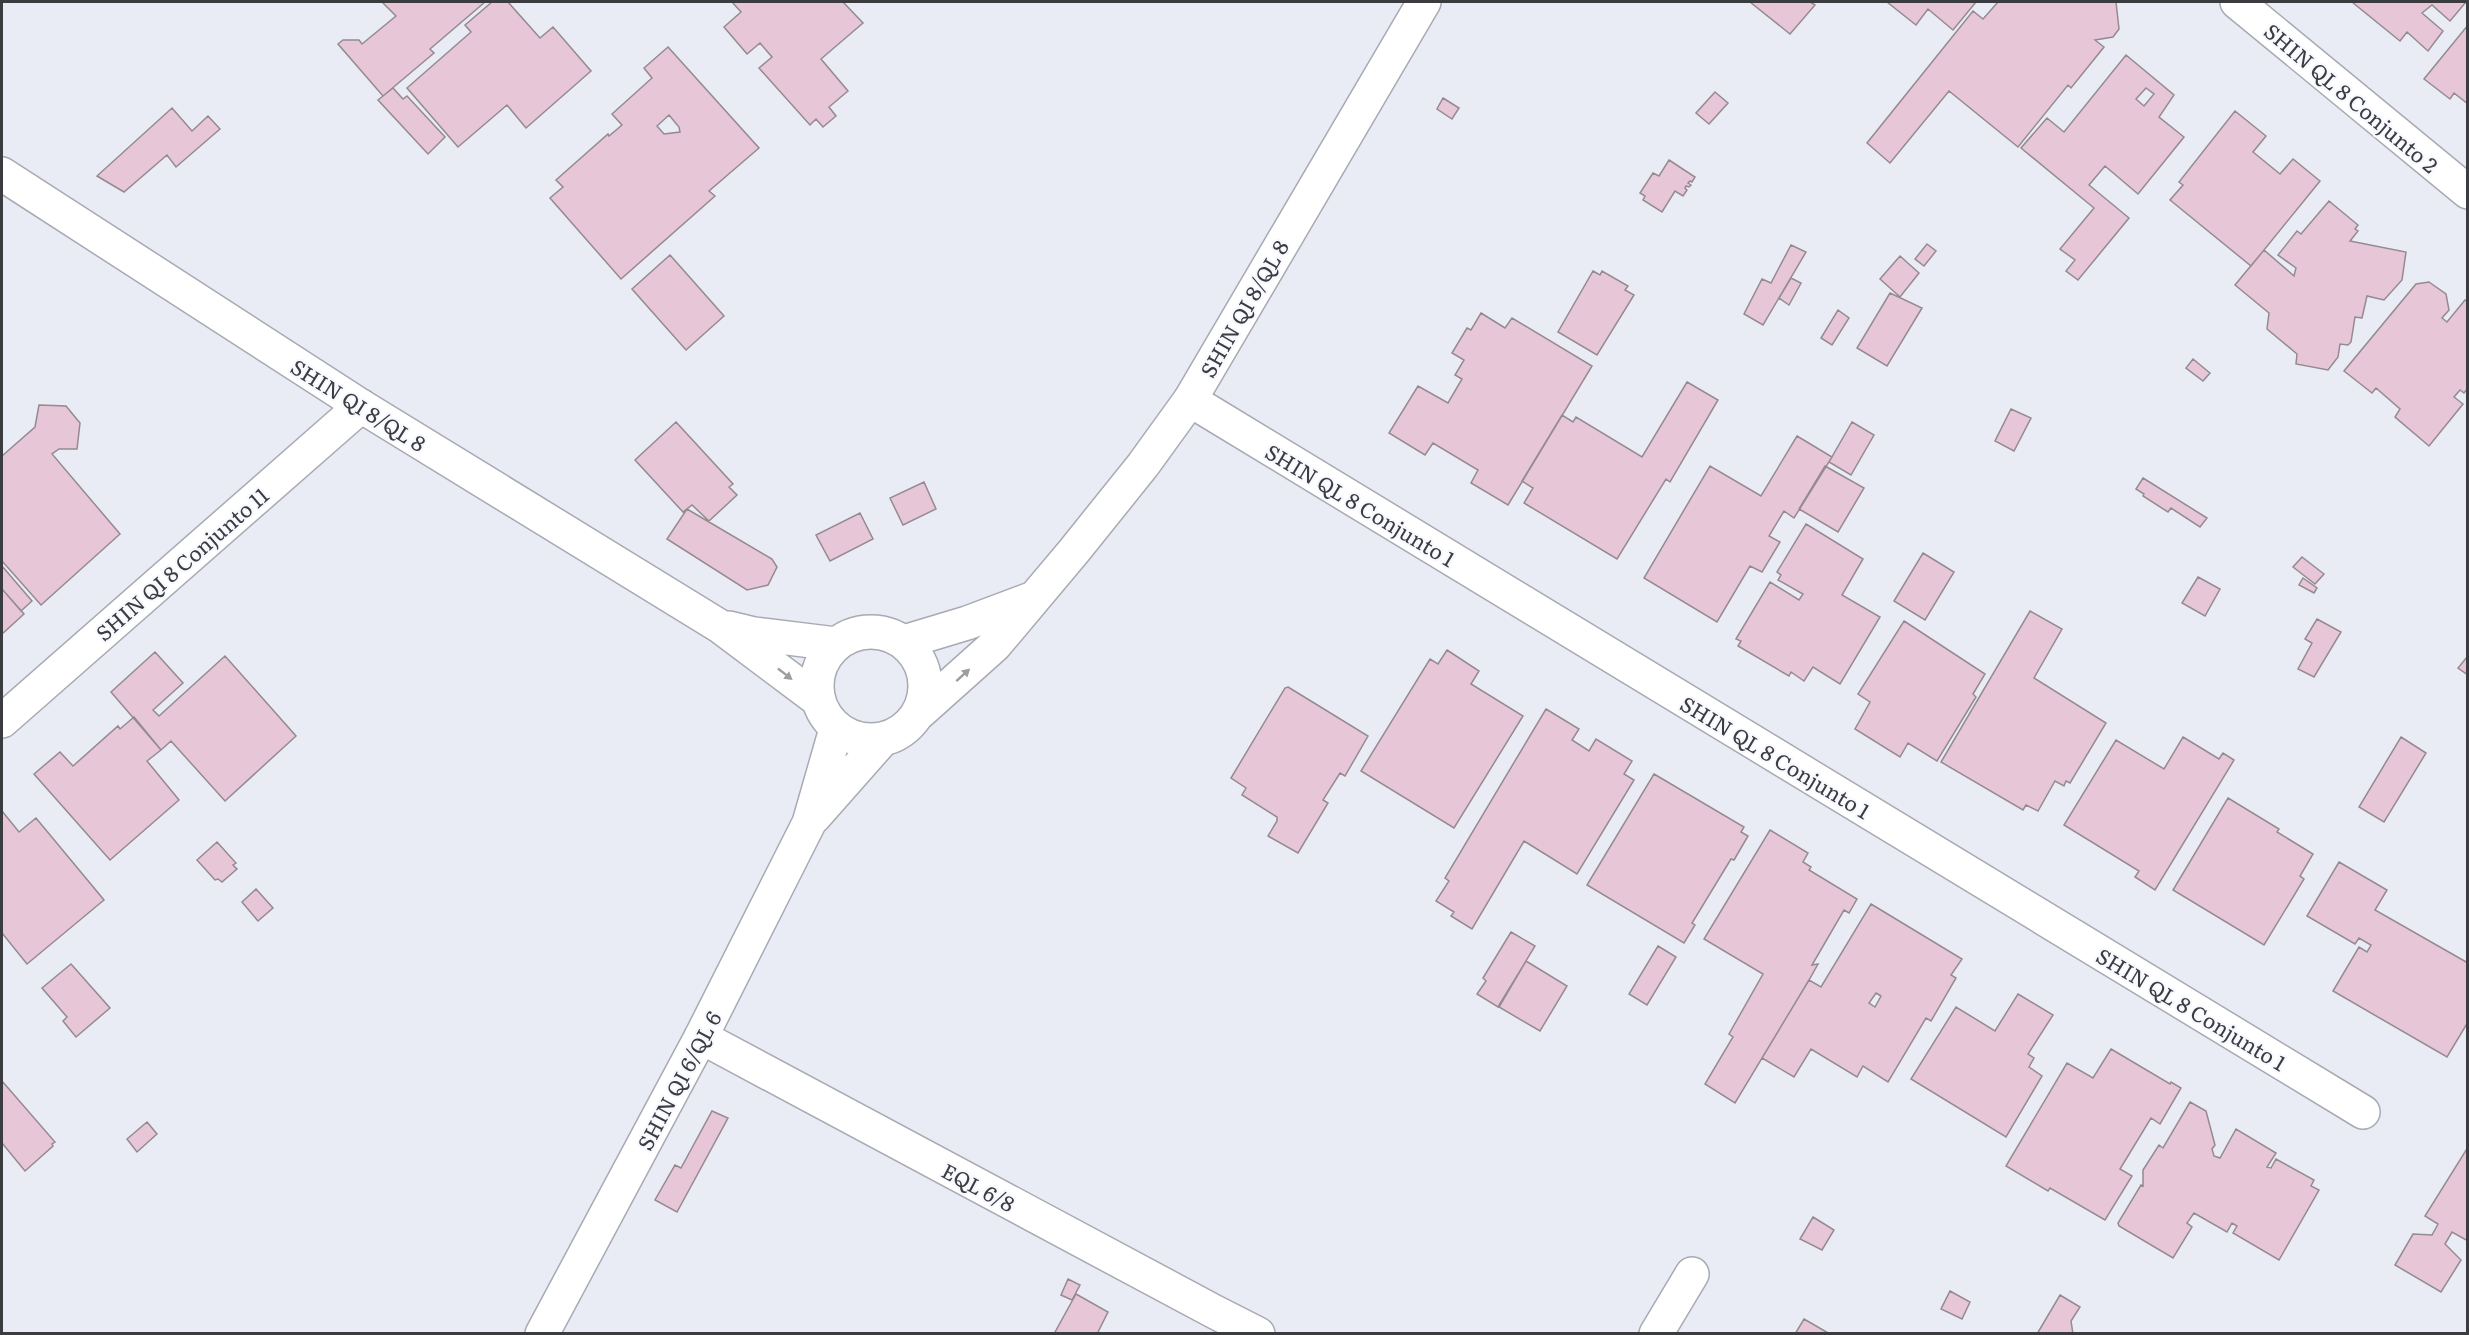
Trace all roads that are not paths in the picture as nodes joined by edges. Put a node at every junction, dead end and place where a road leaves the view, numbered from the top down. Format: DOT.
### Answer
graph roads {
  1 [pos="1424,2"];
  2 [pos="2237,2"];
  3 [pos="2,174"];
  4 [pos="2468,192"];
  5 [pos="1190,400"];
  6 [pos="361,406"];
  7 [pos="1035,597"];
  8 [pos="721,627"];
  9 [pos="904,642"];
  10 [pos="836,644"];
  11 [pos="817,699"];
  12 [pos="919,713"];
  13 [pos="2,721"];
  14 [pos="836,729"];
  15 [pos="882,740"];
  16 [pos="809,823"];
  17 [pos="701,1037"];
  18 [pos="2363,1112"];
  19 [pos="1692,1274"];
  20 [pos="542,1334"];
  21 [pos="1258,1334"];
  22 [pos="1656,1334"];
  1 -- 5 [label="street, SHIN QI 8/QL 8"];
  2 -- 4 [label="street, SHIN QL 8 Conjunto 2"];
  3 -- 6 [label="street, SHIN QI 8/QL 8"];
  5 -- 7 [label="street, SHIN QI 8/QL 8"];
  5 -- 18 [label="street, SHIN QL 8 Conjunto 1"];
  6 -- 8 [label="street, SHIN QI 8/QL 8"];
  6 -- 13 [label="street, SHIN QI 8 Conjunto 11"];
  7 -- 9 [label="street, SHIN QI 8/QL 8"];
  12 -- 7 [label="street, SHIN QI 8/QL 8, one-way"];
  8 -- 10 [label="street, SHIN QI 8/QL 8"];
  8 -- 11 [label="street, SHIN QI 8/QL 8, one-way"];
  9 -- 10 [label="street"];
  9 -- 12 [label="street"];
  10 -- 11 [label="street"];
  11 -- 14 [label="street"];
  12 -- 15 [label="street"];
  14 -- 15 [label="street"];
  14 -- 16 [label="street, SHIN QI 6/QL 6"];
  15 -- 16 [label="street, SHIN QI 6/QL 6"];
  16 -- 17 [label="street, SHIN QI 6/QL 6"];
  17 -- 20 [label="street, SHIN QI 6/QL 6"];
  17 -- 21 [label="street, EQL 6/8"];
  19 -- 22 [label="street"];
}
